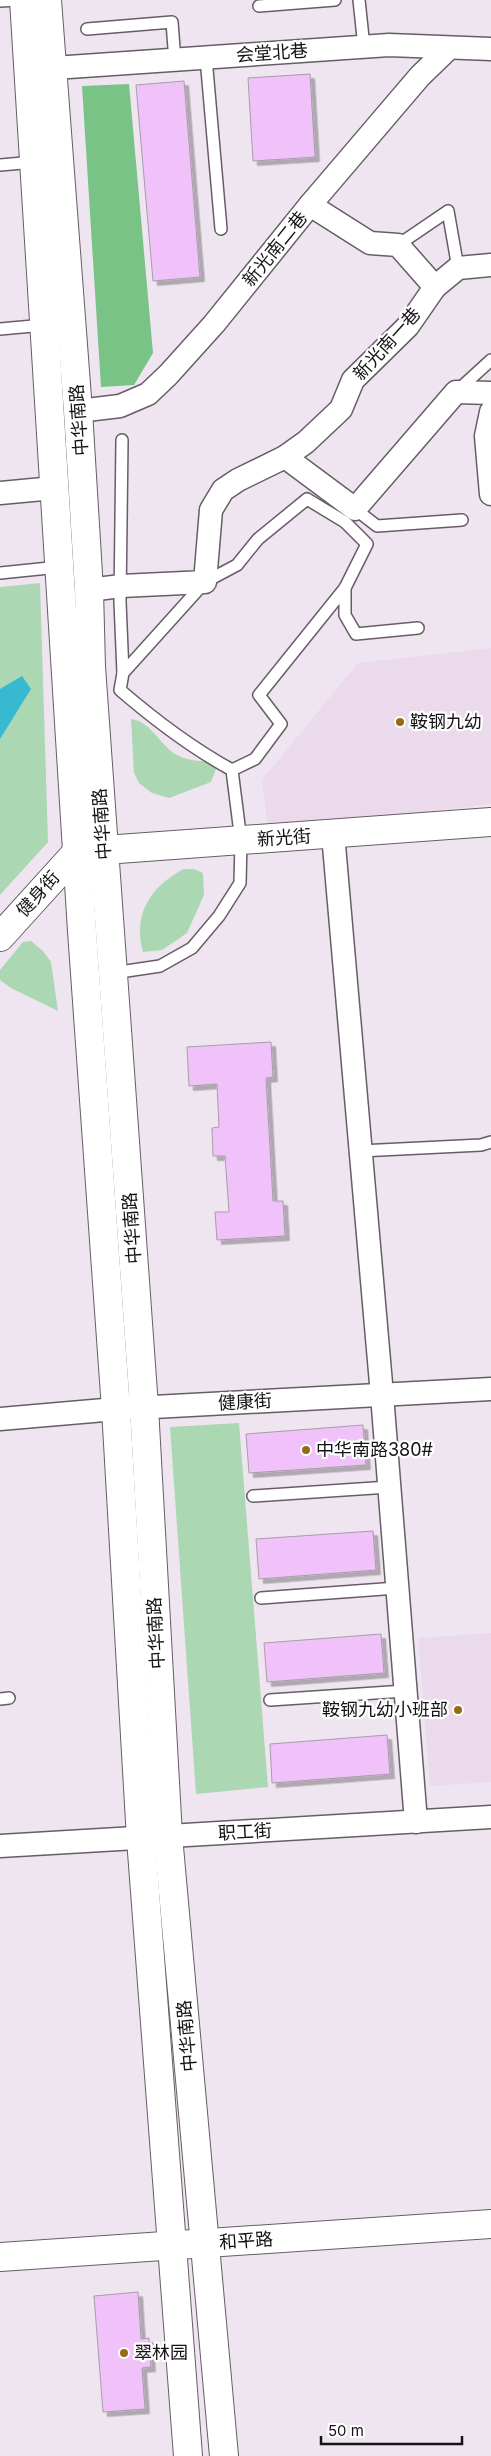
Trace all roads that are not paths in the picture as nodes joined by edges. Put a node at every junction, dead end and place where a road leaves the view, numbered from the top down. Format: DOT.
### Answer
graph roads {
  1 [pos="19,0"];
  2 [pos="24,0"];
  3 [pos="47,0"];
  4 [pos="335,0"];
  5 [pos="360,0"];
  6 [pos="0,1"];
  7 [pos="259,6"];
  8 [pos="87,30"];
  9 [pos="364,47"];
  10 [pos="449,48"];
  11 [pos="491,49"];
  12 [pos="206,58"];
  13 [pos="175,61"];
  14 [pos="54,68"];
  15 [pos="34,162"];
  16 [pos="0,165"];
  17 [pos="310,205"];
  18 [pos="220,229"];
  19 [pos="398,245"];
  20 [pos="491,265"];
  21 [pos="458,268"];
  22 [pos="435,287"];
  23 [pos="44,325"];
  24 [pos="0,329"];
  25 [pos="491,360"];
  26 [pos="456,392"];
  27 [pos="491,393"];
  28 [pos="78,411"];
  29 [pos="491,412"];
  30 [pos="122,440"];
  31 [pos="285,457"];
  32 [pos="490,471"];
  33 [pos="54,488"];
  34 [pos="0,493"];
  35 [pos="491,494"];
  36 [pos="355,508"];
  37 [pos="462,520"];
  38 [pos="59,567"];
  39 [pos="0,573"];
  40 [pos="205,582"];
  41 [pos="121,586"];
  42 [pos="345,588"];
  43 [pos="90,590"];
  44 [pos="418,628"];
  45 [pos="123,672"];
  46 [pos="232,770"];
  47 [pos="491,822"];
  48 [pos="333,834"];
  49 [pos="240,841"];
  50 [pos="90,851"];
  51 [pos="0,937"];
  52 [pos="113,973"];
  53 [pos="491,1142"];
  54 [pos="360,1151"];
  55 [pos="491,1389"];
  56 [pos="382,1395"];
  57 [pos="144,1407"];
  58 [pos="116,1409"];
  59 [pos="0,1419"];
  60 [pos="389,1487"];
  61 [pos="253,1496"];
  62 [pos="397,1588"];
  63 [pos="261,1598"];
  64 [pos="405,1691"];
  65 [pos="270,1700"];
  66 [pos="491,1817"];
  67 [pos="416,1822"];
  68 [pos="168,1836"];
  69 [pos="141,1839"];
  70 [pos="0,1846"];
  71 [pos="491,2224"];
  72 [pos="206,2244"];
  73 [pos="172,2245"];
  74 [pos="0,2257"];
  75 [pos="188,2456"];
  76 [pos="224,2456"];
  1 -- 6 [label="lane"];
  2 -- 15 [label="main road"];
  3 -- 14 [label="main road, 中华南路"];
  4 -- 7 [label="lane"];
  5 -- 9 [label="lane"];
  8 -- 13 [label="lane"];
  9 -- 10 [label="street, 会堂北巷"];
  9 -- 12 [label="street, 会堂北巷"];
  10 -- 11 [label="street, 会堂北巷"];
  10 -- 17 [label="street, 新光南二巷"];
  12 -- 13 [label="street, 会堂北巷"];
  12 -- 18 [label="lane"];
  13 -- 14 [label="street, 会堂北巷"];
  14 -- 28 [label="main road, 中华南路"];
  15 -- 16 [label="lane"];
  15 -- 23 [label="main road"];
  17 -- 19 [label="street"];
  17 -- 28 [label="street, 新光南二巷"];
  19 -- 21 [label="lane"];
  19 -- 22 [label="street"];
  20 -- 21 [label="street"];
  21 -- 22 [label="street, 新光南一巷"];
  22 -- 31 [label="street, 新光南一巷"];
  23 -- 24 [label="lane"];
  23 -- 33 [label="main road"];
  25 -- 26 [label="lane"];
  26 -- 27 [label="street"];
  26 -- 36 [label="street"];
  28 -- 43 [label="main road, 中华南路"];
  29 -- 32 [label="street"];
  30 -- 41 [label="lane"];
  31 -- 36 [label="street"];
  31 -- 40 [label="street, 新光南一巷"];
  32 -- 35 [label="street"];
  33 -- 34 [label="street"];
  33 -- 38 [label="main road"];
  36 -- 37 [label="lane"];
  38 -- 39 [label="lane"];
  38 -- 50 [label="main road"];
  40 -- 41 [label="street"];
  40 -- 42 [label="lane"];
  40 -- 45 [label="lane"];
  41 -- 43 [label="street"];
  41 -- 45 [label="lane"];
  42 -- 44 [label="lane"];
  42 -- 46 [label="lane"];
  43 -- 50 [label="main road, 中华南路"];
  45 -- 46 [label="lane"];
  46 -- 49 [label="lane"];
  47 -- 48 [label="main road, 新光街"];
  48 -- 49 [label="main road, 新光街"];
  48 -- 54 [label="street"];
  49 -- 50 [label="main road, 新光街"];
  49 -- 52 [label="lane"];
  50 -- 51 [label="main road, 健身街"];
  50 -- 52 [label="main road, 中华南路"];
  50 -- 58 [label="main road, 中华南路"];
  52 -- 57 [label="main road, 中华南路"];
  53 -- 54 [label="lane"];
  54 -- 56 [label="street"];
  55 -- 56 [label="street, 健康街"];
  56 -- 57 [label="street, 健康街"];
  56 -- 60 [label="street"];
  57 -- 58 [label="street, 健康街"];
  57 -- 68 [label="main road, 中华南路"];
  58 -- 59 [label="street, 健康街"];
  58 -- 69 [label="main road, 中华南路"];
  60 -- 61 [label="lane"];
  60 -- 62 [label="street"];
  62 -- 63 [label="lane"];
  62 -- 64 [label="street"];
  64 -- 65 [label="lane"];
  64 -- 67 [label="street"];
  66 -- 67 [label="street, 职工街"];
  67 -- 68 [label="street, 职工街"];
  68 -- 69 [label="street, 职工街"];
  68 -- 72 [label="main road, 中华南路"];
  69 -- 70 [label="street, 职工街"];
  69 -- 73 [label="main road, 中华南路"];
  71 -- 72 [label="main road, 和平路"];
  72 -- 73 [label="main road, 和平路"];
  72 -- 76 [label="main road, 中华南路"];
  73 -- 74 [label="main road, 和平路"];
  73 -- 75 [label="main road, 中华南路"];
}
